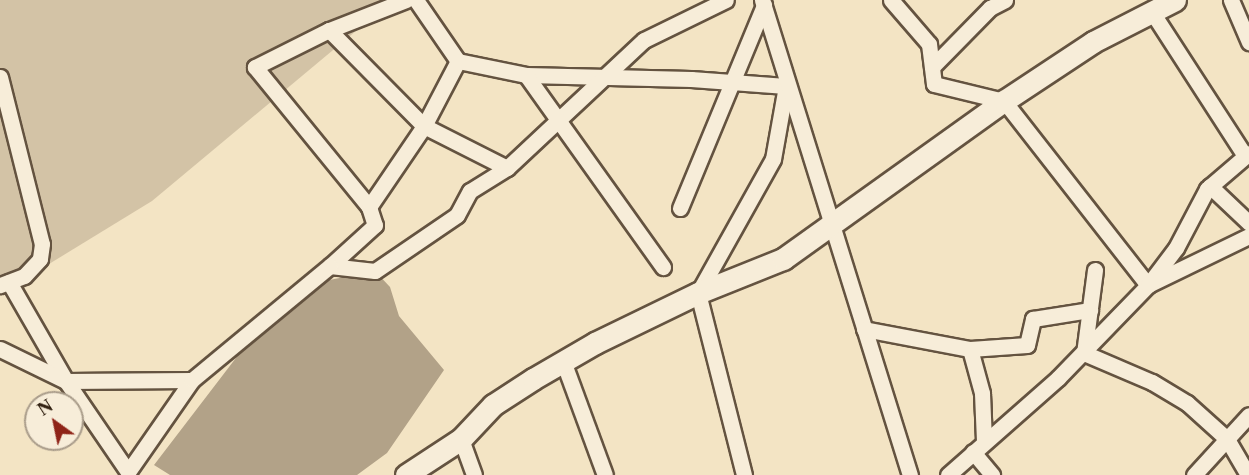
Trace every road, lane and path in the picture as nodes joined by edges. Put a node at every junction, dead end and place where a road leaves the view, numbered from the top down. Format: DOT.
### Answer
graph roads {
  1 [pos="406,0"];
  2 [pos="416,0"];
  3 [pos="726,0"];
  4 [pos="891,0"];
  5 [pos="1005,0"];
  6 [pos="1174,0"];
  7 [pos="1231,0"];
  8 [pos="763,2"];
  9 [pos="1152,12"];
  10 [pos="329,30"];
  11 [pos="1249,42"];
  12 [pos="458,61"];
  13 [pos="932,67"];
  14 [pos="526,75"];
  15 [pos="0,77"];
  16 [pos="604,77"];
  17 [pos="732,81"];
  18 [pos="786,86"];
  19 [pos="1004,101"];
  20 [pos="557,119"];
  21 [pos="423,126"];
  22 [pos="1247,154"];
  23 [pos="507,168"];
  24 [pos="1210,186"];
  25 [pos="369,207"];
  26 [pos="680,208"];
  27 [pos="1249,223"];
  28 [pos="831,224"];
  29 [pos="1249,236"];
  30 [pos="330,266"];
  31 [pos="663,267"];
  32 [pos="1095,270"];
  33 [pos="4,283"];
  34 [pos="1148,285"];
  35 [pos="698,293"];
  36 [pos="1090,310"];
  37 [pos="864,329"];
  38 [pos="0,349"];
  39 [pos="970,349"];
  40 [pos="1083,353"];
  41 [pos="563,361"];
  42 [pos="192,380"];
  43 [pos="66,381"];
  44 [pos="1249,415"];
  45 [pos="461,439"];
  46 [pos="1227,439"];
  47 [pos="984,441"];
  48 [pos="972,452"];
  49 [pos="406,475"];
  50 [pos="474,475"];
  51 [pos="605,475"];
  52 [pos="744,475"];
  53 [pos="910,475"];
  54 [pos="948,475"];
  55 [pos="992,475"];
  56 [pos="1194,475"];
  57 [pos="1248,475"];
  1 -- 10 [label="street"];
  2 -- 12 [label="street"];
  3 -- 16 [label="street"];
  4 -- 13 [label="street"];
  5 -- 13 [label="street"];
  6 -- 9 [label="street"];
  7 -- 11 [label="street"];
  8 -- 17 [label="street"];
  8 -- 18 [label="street"];
  9 -- 19 [label="street"];
  9 -- 22 [label="street"];
  10 -- 21 [label="street"];
  10 -- 25 [label="street"];
  12 -- 14 [label="street"];
  12 -- 21 [label="street"];
  13 -- 19 [label="street"];
  14 -- 16 [label="street"];
  14 -- 20 [label="street"];
  15 -- 33 [label="street"];
  16 -- 17 [label="street"];
  16 -- 20 [label="street"];
  17 -- 18 [label="street"];
  17 -- 26 [label="street"];
  18 -- 28 [label="street"];
  18 -- 35 [label="street"];
  19 -- 28 [label="street"];
  19 -- 34 [label="street"];
  20 -- 23 [label="street"];
  20 -- 31 [label="street"];
  21 -- 23 [label="street"];
  21 -- 25 [label="street"];
  22 -- 24 [label="street"];
  23 -- 30 [label="street"];
  24 -- 27 [label="street"];
  24 -- 34 [label="street"];
  25 -- 30 [label="street"];
  28 -- 35 [label="street"];
  28 -- 37 [label="street"];
  29 -- 34 [label="street"];
  30 -- 42 [label="street"];
  32 -- 36 [label="street"];
  33 -- 43 [label="street"];
  34 -- 40 [label="street"];
  35 -- 41 [label="street"];
  35 -- 52 [label="street"];
  36 -- 39 [label="street"];
  36 -- 40 [label="street"];
  37 -- 39 [label="street"];
  37 -- 53 [label="street"];
  38 -- 43 [label="street"];
  39 -- 47 [label="street"];
  40 -- 46 [label="street"];
  40 -- 47 [label="street"];
  41 -- 45 [label="street"];
  41 -- 51 [label="street"];
  42 -- 43 [label="street"];
  42 -- 43 [label="street"];
  44 -- 46 [label="street"];
  45 -- 49 [label="street"];
  45 -- 50 [label="street"];
  46 -- 56 [label="street"];
  46 -- 57 [label="street"];
  47 -- 48 [label="street"];
  48 -- 54 [label="street"];
  48 -- 55 [label="street"];
}
